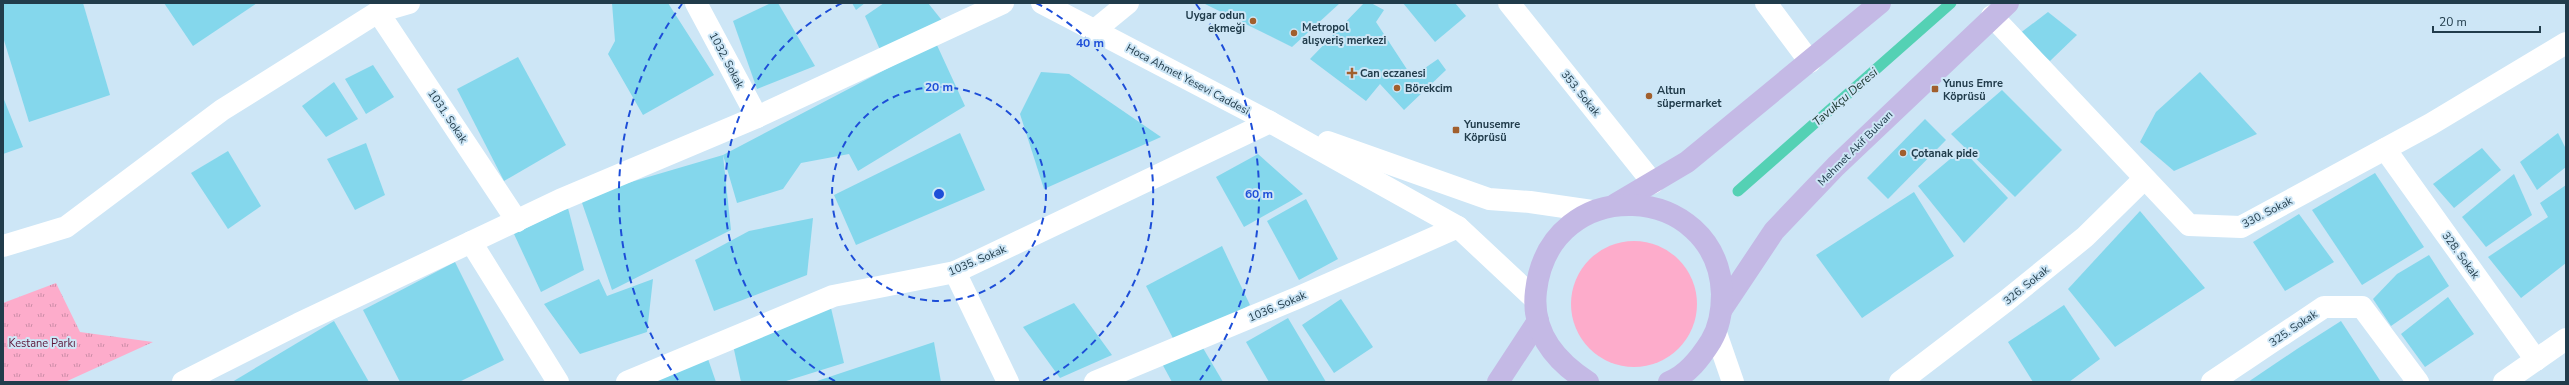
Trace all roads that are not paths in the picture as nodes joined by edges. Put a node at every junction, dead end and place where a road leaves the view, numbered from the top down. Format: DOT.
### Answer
graph roads {
  1 [pos="409,3"];
  2 [pos="696,3"];
  3 [pos="1003,3"];
  4 [pos="1042,3"];
  5 [pos="1128,3"];
  6 [pos="1509,3"];
  7 [pos="1766,3"];
  8 [pos="1880,3"];
  9 [pos="2000,10"];
  10 [pos="378,12"];
  11 [pos="1095,30"];
  12 [pos="2566,43"];
  13 [pos="1810,62"];
  14 [pos="757,118"];
  15 [pos="1270,122"];
  16 [pos="2385,150"];
  17 [pos="2144,179"];
  18 [pos="1653,183"];
  19 [pos="1613,205"];
  20 [pos="1592,211"];
  21 [pos="517,221"];
  22 [pos="1458,227"];
  23 [pos="471,242"];
  24 [pos="3,246"];
  25 [pos="955,272"];
  26 [pos="1535,299"];
  27 [pos="1722,309"];
  28 [pos="1538,321"];
  29 [pos="1716,333"];
  30 [pos="2566,340"];
  31 [pos="2536,360"];
  32 [pos="217,374"];
  33 [pos="183,382"];
  34 [pos="558,382"];
  35 [pos="627,382"];
  36 [pos="1008,382"];
  37 [pos="1095,382"];
  38 [pos="1498,382"];
  39 [pos="1588,382"];
  40 [pos="1669,382"];
  41 [pos="1733,382"];
  42 [pos="1900,382"];
  43 [pos="2212,382"];
  44 [pos="2418,382"];
  45 [pos="2504,382"];
  1 -- 10 [label="street"];
  2 -- 14 [label="street, 1032. Sokak"];
  3 -- 14 [label="street"];
  4 -- 11 [label="street, Hoca Ahmet Yesevi Caddesi"];
  5 -- 11 [label="street"];
  6 -- 18 [label="street, 353. Sokak"];
  7 -- 13 [label="street"];
  8 -- 13 [label="main road"];
  9 -- 17 [label="street, 330. Sokak"];
  9 -- 27 [label="main road, Mehmet Akif Bulvarı"];
  10 -- 21 [label="street, 1031. Sokak"];
  10 -- 24 [label="street"];
  11 -- 15 [label="street, Hoca Ahmet Yesevi Caddesi"];
  12 -- 16 [label="street, 330. Sokak"];
  13 -- 18 [label="main road"];
  14 -- 21 [label="street"];
  15 -- 20 [label="street"];
  15 -- 22 [label="street"];
  15 -- 25 [label="street, 1035. Sokak"];
  16 -- 17 [label="street, 330. Sokak"];
  16 -- 31 [label="street, 328. Sokak"];
  17 -- 42 [label="street, 326. Sokak"];
  18 -- 19 [label="main road"];
  19 -- 20 [label="main road"];
  19 -- 27 [label="main road"];
  20 -- 26 [label="main road"];
  21 -- 23 [label="street"];
  22 -- 26 [label="street"];
  22 -- 37 [label="street, 1036. Sokak"];
  23 -- 32 [label="street"];
  23 -- 34 [label="street"];
  25 -- 35 [label="street, 1035. Sokak"];
  25 -- 36 [label="street"];
  26 -- 28 [label="main road"];
  27 -- 29 [label="main road"];
  28 -- 38 [label="main road"];
  28 -- 39 [label="main road"];
  29 -- 40 [label="main road"];
  29 -- 41 [label="street"];
  30 -- 31 [label="street"];
  31 -- 45 [label="street"];
  32 -- 33 [label="street"];
  43 -- 44 [label="street, 325. Sokak"];
}
